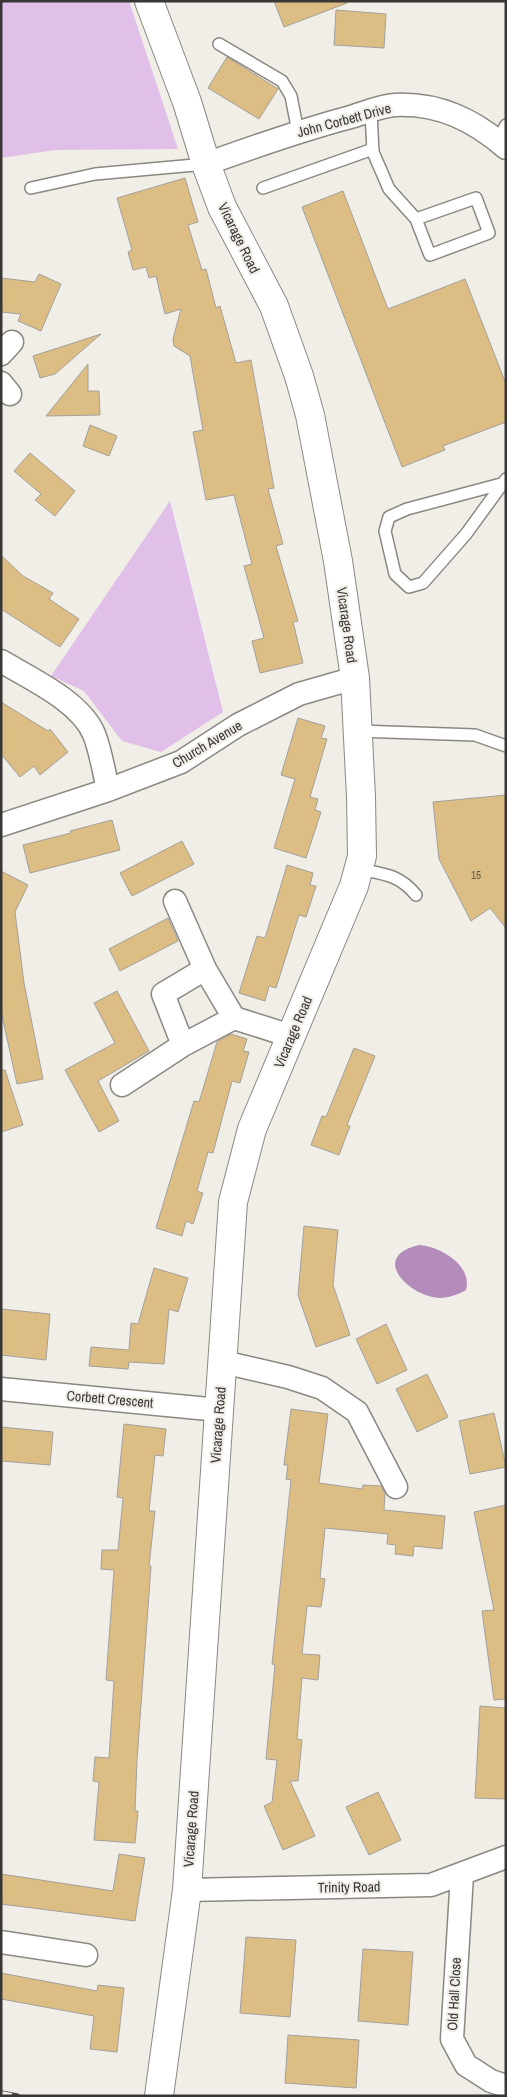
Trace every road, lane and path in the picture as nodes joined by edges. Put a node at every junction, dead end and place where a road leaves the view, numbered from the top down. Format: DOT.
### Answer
graph roads {
  1 [pos="150,1"];
  2 [pos="219,44"];
  3 [pos="371,112"];
  4 [pos="298,132"];
  5 [pos="503,138"];
  6 [pos="373,149"];
  7 [pos="206,164"];
  8 [pos="31,188"];
  9 [pos="263,188"];
  10 [pos="416,220"];
  11 [pos="503,481"];
  12 [pos="1,660"];
  13 [pos="354,678"];
  14 [pos="358,731"];
  15 [pos="506,746"];
  16 [pos="108,790"];
  17 [pos="1,825"];
  18 [pos="358,869"];
  19 [pos="416,895"];
  20 [pos="175,901"];
  21 [pos="205,969"];
  22 [pos="234,1018"];
  23 [pos="291,1036"];
  24 [pos="182,1045"];
  25 [pos="122,1085"];
  26 [pos="223,1362"];
  27 [pos="1,1389"];
  28 [pos="219,1410"];
  29 [pos="396,1487"];
  30 [pos="506,1857"];
  31 [pos="462,1875"];
  32 [pos="188,1890"];
  33 [pos="1,1942"];
  34 [pos="86,1955"];
  35 [pos="494,2088"];
  36 [pos="159,2096"];
  1 -- 7 [label="street, Vicarage Road"];
  2 -- 4 [label="lane"];
  3 -- 4 [label="street, John Corbett Drive"];
  3 -- 5 [label="street, John Corbett Drive"];
  3 -- 6 [label="lane"];
  4 -- 7 [label="street, John Corbett Drive"];
  6 -- 9 [label="lane"];
  6 -- 10 [label="lane"];
  7 -- 8 [label="lane"];
  7 -- 13 [label="street, Vicarage Road"];
  10 -- 10 [label="lane"];
  11 -- 11 [label="lane"];
  12 -- 16 [label="street"];
  13 -- 14 [label="street, Vicarage Road"];
  13 -- 16 [label="street, Church Avenue"];
  14 -- 15 [label="lane"];
  14 -- 18 [label="street, Vicarage Road"];
  16 -- 17 [label="street, Church Avenue"];
  18 -- 19 [label="lane"];
  18 -- 23 [label="street, Vicarage Road"];
  20 -- 21 [label="street"];
  21 -- 22 [label="street"];
  21 -- 24 [label="street"];
  22 -- 23 [label="street"];
  22 -- 24 [label="street"];
  23 -- 26 [label="street, Vicarage Road"];
  24 -- 25 [label="street"];
  26 -- 28 [label="street, Vicarage Road"];
  26 -- 29 [label="street"];
  27 -- 28 [label="street, Corbett Crescent"];
  28 -- 32 [label="street, Vicarage Road"];
  30 -- 31 [label="street, Trinity Road"];
  31 -- 32 [label="street, Trinity Road"];
  31 -- 35 [label="street, Old Hall Close"];
  32 -- 36 [label="street, Vicarage Road"];
  33 -- 34 [label="street"];
}
